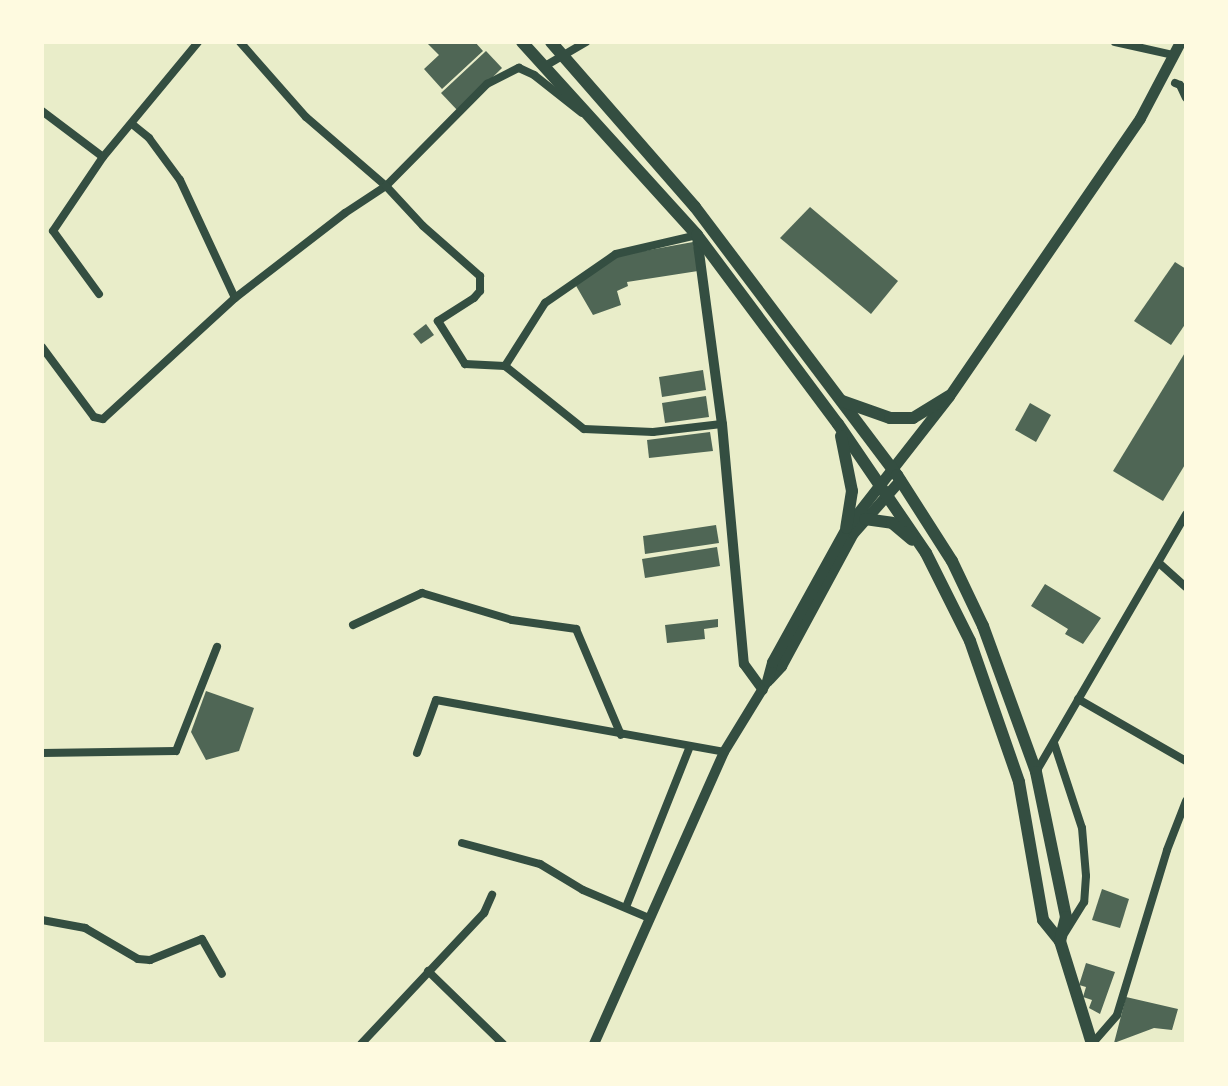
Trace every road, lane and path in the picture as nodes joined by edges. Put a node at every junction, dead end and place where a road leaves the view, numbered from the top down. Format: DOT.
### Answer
graph roads {
  1 [pos="198,42"];
  2 [pos="240,42"];
  3 [pos="522,42"];
  4 [pos="551,42"];
  5 [pos="586,42"];
  6 [pos="1115,42"];
  7 [pos="1180,42"];
  8 [pos="563,54"];
  9 [pos="1173,55"];
  10 [pos="545,66"];
  11 [pos="1180,83"];
  12 [pos="1186,98"];
  13 [pos="42,111"];
  14 [pos="589,117"];
  15 [pos="132,124"];
  16 [pos="103,157"];
  17 [pos="386,186"];
  18 [pos="697,235"];
  19 [pos="99,294"];
  20 [pos="235,298"];
  21 [pos="42,347"];
  22 [pos="505,366"];
  23 [pos="949,396"];
  24 [pos="842,401"];
  25 [pos="722,424"];
  26 [pos="838,424"];
  27 [pos="892,468"];
  28 [pos="900,480"];
  29 [pos="878,484"];
  30 [pos="886,495"];
  31 [pos="1186,514"];
  32 [pos="865,519"];
  33 [pos="846,528"];
  34 [pos="926,553"];
  35 [pos="1159,563"];
  36 [pos="1186,587"];
  37 [pos="353,625"];
  38 [pos="217,647"];
  39 [pos="762,685"];
  40 [pos="1078,699"];
  41 [pos="621,735"];
  42 [pos="1054,743"];
  43 [pos="690,746"];
  44 [pos="724,752"];
  45 [pos="42,753"];
  46 [pos="417,753"];
  47 [pos="1186,761"];
  48 [pos="1036,772"];
  49 [pos="1186,801"];
  50 [pos="462,843"];
  51 [pos="492,895"];
  52 [pos="626,907"];
  53 [pos="649,918"];
  54 [pos="42,920"];
  55 [pos="1060,941"];
  56 [pos="428,971"];
  57 [pos="222,974"];
  58 [pos="361,1044"];
  59 [pos="503,1044"];
  60 [pos="594,1044"];
  61 [pos="1092,1044"];
  1 -- 15 [label="street"];
  2 -- 17 [label="street"];
  3 -- 10 [label="main road"];
  4 -- 8 [label="main road"];
  5 -- 8 [label="street"];
  6 -- 9 [label="street"];
  7 -- 9 [label="main road"];
  8 -- 10 [label="street"];
  8 -- 24 [label="main road"];
  9 -- 23 [label="main road"];
  10 -- 14 [label="main road"];
  11 -- 12 [label="street"];
  13 -- 16 [label="street"];
  14 -- 17 [label="street"];
  14 -- 18 [label="main road"];
  15 -- 16 [label="street"];
  15 -- 20 [label="street"];
  16 -- 19 [label="street"];
  17 -- 20 [label="street"];
  17 -- 22 [label="street"];
  18 -- 22 [label="street"];
  18 -- 25 [label="street"];
  18 -- 26 [label="main road"];
  20 -- 21 [label="street"];
  22 -- 25 [label="street"];
  23 -- 24 [label="main road"];
  23 -- 27 [label="main road"];
  24 -- 27 [label="main road"];
  25 -- 39 [label="street"];
  26 -- 29 [label="main road"];
  26 -- 33 [label="main road"];
  27 -- 28 [label="main road"];
  27 -- 29 [label="main road"];
  28 -- 30 [label="main road"];
  28 -- 48 [label="main road"];
  29 -- 30 [label="main road"];
  29 -- 33 [label="main road"];
  30 -- 32 [label="main road"];
  30 -- 34 [label="main road"];
  31 -- 35 [label="street"];
  32 -- 34 [label="main road"];
  32 -- 39 [label="main road"];
  33 -- 39 [label="main road"];
  34 -- 55 [label="main road"];
  35 -- 36 [label="street"];
  35 -- 40 [label="street"];
  37 -- 41 [label="street"];
  38 -- 45 [label="street"];
  39 -- 44 [label="street"];
  40 -- 42 [label="street"];
  40 -- 47 [label="street"];
  41 -- 43 [label="street"];
  41 -- 46 [label="street"];
  42 -- 48 [label="street"];
  42 -- 55 [label="street"];
  43 -- 44 [label="street"];
  43 -- 52 [label="street"];
  44 -- 53 [label="street"];
  48 -- 55 [label="main road"];
  49 -- 61 [label="street"];
  50 -- 52 [label="street"];
  51 -- 56 [label="street"];
  52 -- 53 [label="street"];
  53 -- 60 [label="street"];
  54 -- 57 [label="street"];
  55 -- 61 [label="main road"];
  56 -- 58 [label="street"];
  56 -- 59 [label="street"];
}
